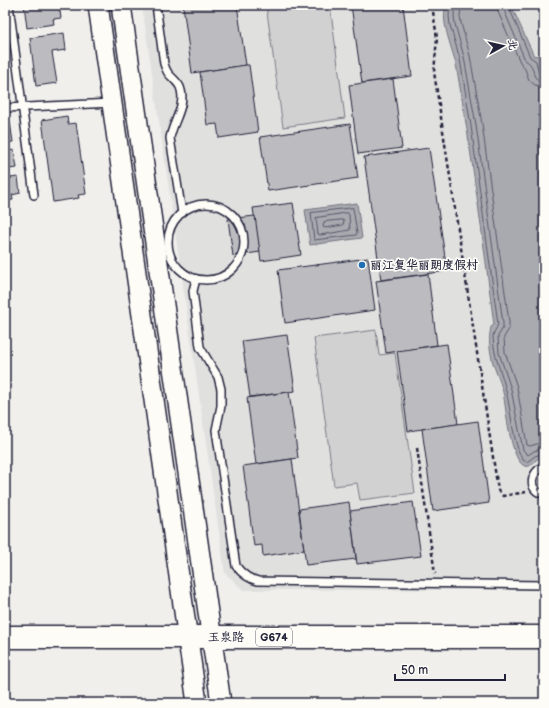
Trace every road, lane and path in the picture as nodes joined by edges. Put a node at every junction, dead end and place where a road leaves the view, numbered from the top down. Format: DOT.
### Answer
graph roads {
  1 [pos="9,5"];
  2 [pos="98,5"];
  3 [pos="121,5"];
  4 [pos="156,5"];
  5 [pos="432,5"];
  6 [pos="112,103"];
  7 [pos="23,107"];
  8 [pos="5,108"];
  9 [pos="34,195"];
  10 [pos="182,213"];
  11 [pos="162,249"];
  12 [pos="196,279"];
  13 [pos="417,448"];
  14 [pos="544,466"];
  15 [pos="536,490"];
  16 [pos="544,494"];
  17 [pos="436,584"];
  18 [pos="544,585"];
  19 [pos="5,637"];
  20 [pos="188,637"];
  21 [pos="211,637"];
  22 [pos="544,637"];
  23 [pos="197,703"];
  24 [pos="221,703"];
  1 -- 7 [label="lane"];
  2 -- 6 [label="street"];
  3 -- 11 [label="street"];
  4 -- 10 [label="lane"];
  5 -- 15 [label="path"];
  6 -- 7 [label="lane"];
  6 -- 20 [label="street"];
  7 -- 8 [label="lane"];
  7 -- 9 [label="lane"];
  10 -- 11 [label="lane"];
  10 -- 12 [label="lane"];
  11 -- 12 [label="lane"];
  11 -- 21 [label="street"];
  12 -- 17 [label="lane"];
  13 -- 17 [label="path"];
  14 -- 15 [label="lane"];
  15 -- 16 [label="lane"];
  17 -- 18 [label="lane"];
  19 -- 20 [label="highway, 玉泉路 / G674"];
  20 -- 21 [label="highway, 玉泉路 / G674"];
  20 -- 23 [label="street"];
  21 -- 22 [label="highway, 玉泉路 / G674"];
  21 -- 24 [label="street"];
}
